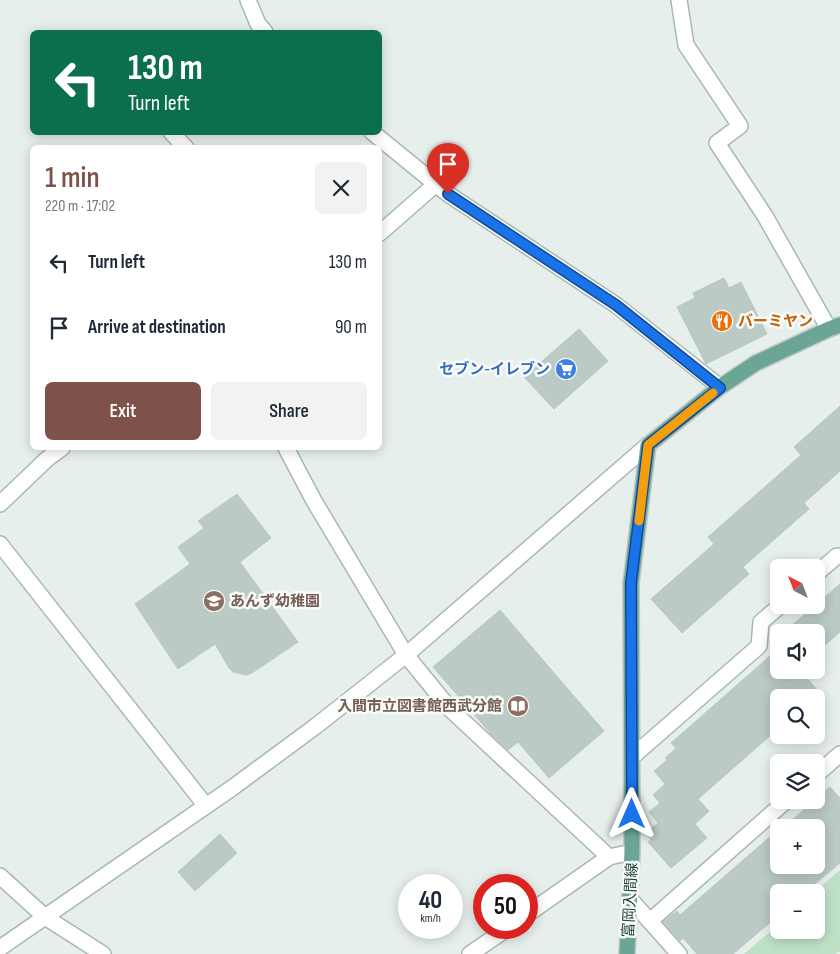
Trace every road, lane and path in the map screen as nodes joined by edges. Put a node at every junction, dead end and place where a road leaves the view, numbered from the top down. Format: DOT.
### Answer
graph roads {
  1 [pos="248,0"];
  2 [pos="679,0"];
  3 [pos="263,30"];
  4 [pos="175,135"];
  5 [pos="376,135"];
  6 [pos="183,145"];
  7 [pos="436,184"];
  8 [pos="382,231"];
  9 [pos="834,327"];
  10 [pos="720,388"];
  11 [pos="648,445"];
  12 [pos="59,450"];
  13 [pos="287,450"];
  14 [pos="0,504"];
  15 [pos="0,544"];
  16 [pos="837,556"];
  17 [pos="825,566"];
  18 [pos="770,614"];
  19 [pos="406,655"];
  20 [pos="840,754"];
  21 [pos="632,757"];
  22 [pos="825,767"];
  23 [pos="206,806"];
  24 [pos="777,809"];
  25 [pos="632,852"];
  26 [pos="609,857"];
  27 [pos="0,876"];
  28 [pos="630,899"];
  29 [pos="538,907"];
  30 [pos="45,916"];
  31 [pos="650,921"];
  32 [pos="492,939"];
  33 [pos="0,948"];
  34 [pos="103,954"];
  35 [pos="470,954"];
  36 [pos="627,954"];
  37 [pos="678,954"];
  1 -- 3 [label="street"];
  2 -- 9 [label="street"];
  4 -- 6 [label="street"];
  5 -- 7 [label="street"];
  7 -- 8 [label="street"];
  7 -- 10 [label="street"];
  9 -- 10 [label="main road"];
  10 -- 11 [label="main road"];
  11 -- 19 [label="street"];
  11 -- 21 [label="main road, 富岡入間線"];
  12 -- 14 [label="street"];
  13 -- 19 [label="street"];
  15 -- 23 [label="street"];
  16 -- 17 [label="street"];
  18 -- 21 [label="street"];
  19 -- 23 [label="street"];
  19 -- 26 [label="street"];
  20 -- 22 [label="street"];
  21 -- 25 [label="main road, 富岡入間線"];
  23 -- 30 [label="street"];
  24 -- 31 [label="street"];
  25 -- 26 [label="street"];
  25 -- 28 [label="main road, 富岡入間線"];
  26 -- 29 [label="street"];
  27 -- 30 [label="street"];
  28 -- 31 [label="street"];
  28 -- 36 [label="main road, 富岡入間線"];
  30 -- 33 [label="street"];
  30 -- 34 [label="street"];
  31 -- 37 [label="street"];
  32 -- 35 [label="street"];
}
